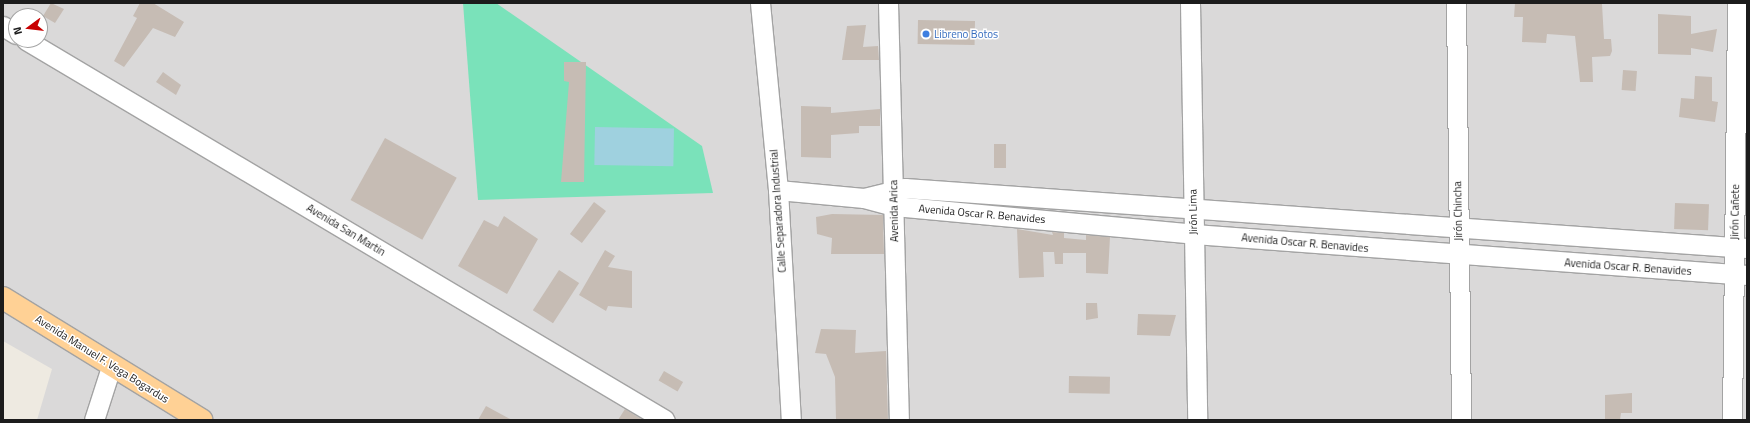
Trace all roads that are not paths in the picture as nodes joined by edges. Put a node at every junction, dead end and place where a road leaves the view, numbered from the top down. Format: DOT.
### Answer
graph roads {
  1 [pos="760,3"];
  2 [pos="888,3"];
  3 [pos="901,3"];
  4 [pos="1190,3"];
  5 [pos="1456,3"];
  6 [pos="1737,3"];
  7 [pos="39,48"];
  8 [pos="778,190"];
  9 [pos="899,197"];
  10 [pos="1193,207"];
  11 [pos="1459,228"];
  12 [pos="1194,234"];
  13 [pos="1741,248"];
  14 [pos="1459,255"];
  15 [pos="1740,274"];
  16 [pos="3,298"];
  17 [pos="111,367"];
  18 [pos="94,420"];
  19 [pos="201,420"];
  20 [pos="665,420"];
  21 [pos="791,420"];
  22 [pos="899,420"];
  23 [pos="909,420"];
  24 [pos="1197,420"];
  25 [pos="1461,420"];
  26 [pos="1732,420"];
  1 -- 8 [label="street, Calle Separadora Industrial"];
  2 -- 9 [label="street, Avenida Arica"];
  3 -- 9 [label="street, Avenida Arica"];
  4 -- 10 [label="street, Jirón Lima"];
  5 -- 11 [label="street, Jirón Chincha"];
  6 -- 13 [label="street, Jirón Cañete"];
  7 -- 20 [label="street, Avenida San Martin"];
  8 -- 9 [label="street, Avenida Oscar R. Benavides"];
  8 -- 21 [label="street, Calle Separadora Industrial"];
  9 -- 10 [label="street, Avenida Oscar R. Benavides"];
  9 -- 12 [label="street, Avenida Oscar R. Benavides"];
  9 -- 22 [label="street, Avenida Arica"];
  9 -- 23 [label="street, Avenida Arica"];
  10 -- 11 [label="street, Avenida Oscar R. Benavides"];
  10 -- 12 [label="street, Jirón Lima"];
  11 -- 13 [label="street, Avenida Oscar R. Benavides"];
  11 -- 14 [label="street, Jirón Chincha"];
  12 -- 14 [label="street, Avenida Oscar R. Benavides"];
  12 -- 24 [label="street, Jirón Lima"];
  13 -- 15 [label="street, Jirón Cañete"];
  14 -- 15 [label="street, Avenida Oscar R. Benavides"];
  14 -- 25 [label="street, Jirón Chincha"];
  15 -- 26 [label="street, Jirón Cañete"];
  16 -- 17 [label="main road, Avenida Manuel F. Vega Bogardus"];
  17 -- 18 [label="street"];
  17 -- 19 [label="main road, Avenida Manuel F. Vega Bogardus"];
}
